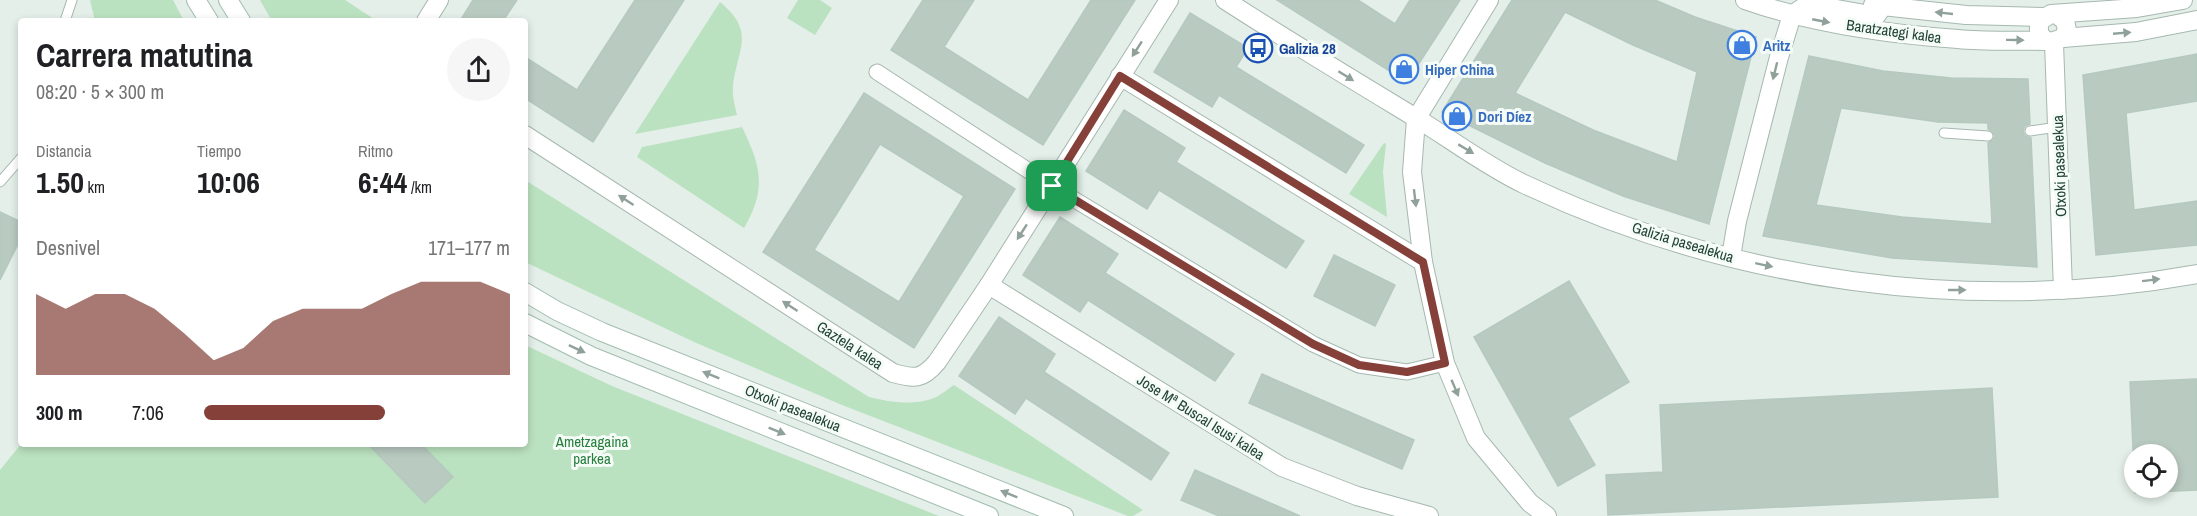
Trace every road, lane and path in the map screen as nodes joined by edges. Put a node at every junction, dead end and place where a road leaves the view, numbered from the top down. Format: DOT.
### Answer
graph roads {
  1 [pos="72,0"];
  2 [pos="196,0"];
  3 [pos="228,0"];
  4 [pos="439,0"];
  5 [pos="1169,0"];
  6 [pos="1225,0"];
  7 [pos="1489,0"];
  8 [pos="1745,0"];
  9 [pos="1846,0"];
  10 [pos="2183,0"];
  11 [pos="1883,6"];
  12 [pos="2050,11"];
  13 [pos="1792,15"];
  14 [pos="66,18"];
  15 [pos="207,18"];
  16 [pos="239,18"];
  17 [pos="428,18"];
  18 [pos="2197,20"];
  19 [pos="2054,41"];
  20 [pos="877,72"];
  21 [pos="1120,76"];
  22 [pos="1416,119"];
  23 [pos="2057,128"];
  24 [pos="2030,130"];
  25 [pos="1944,133"];
  26 [pos="1988,136"];
  27 [pos="528,137"];
  28 [pos="18,161"];
  29 [pos="0,182"];
  30 [pos="1052,186"];
  31 [pos="1731,257"];
  32 [pos="1423,262"];
  33 [pos="2197,274"];
  34 [pos="989,285"];
  35 [pos="2063,290"];
  36 [pos="528,294"];
  37 [pos="528,324"];
  38 [pos="1445,363"];
  39 [pos="989,516"];
  40 [pos="1064,516"];
  41 [pos="1429,516"];
  42 [pos="1547,516"];
  1 -- 14 [label="lane"];
  2 -- 15 [label="street"];
  3 -- 16 [label="street"];
  4 -- 17 [label="street"];
  5 -- 21 [label="street, Gaztela kalea, one-way"];
  6 -- 22 [label="street, Galizia pasealekua, one-way"];
  7 -- 22 [label="street"];
  8 -- 13 [label="street, Baratzategi kalea"];
  9 -- 11 [label="street, Baratzategi kalea"];
  10 -- 12 [label="street, Baratzategi kalea"];
  12 -- 11 [label="street, Baratzategi kalea, one-way"];
  11 -- 13 [label="street"];
  12 -- 19 [label="street, Otxoki pasealekua"];
  13 -- 19 [label="street, Baratzategi kalea, one-way"];
  13 -- 31 [label="street, one-way"];
  19 -- 18 [label="street, Baratzategi kalea, one-way"];
  19 -- 23 [label="street, Otxoki pasealekua"];
  20 -- 30 [label="street"];
  21 -- 30 [label="street, Gaztela kalea"];
  21 -- 32 [label="street"];
  22 -- 31 [label="street, Galizia pasealekua, one-way"];
  22 -- 32 [label="street, one-way"];
  23 -- 24 [label="lane"];
  23 -- 35 [label="street, Otxoki pasealekua"];
  25 -- 26 [label="lane"];
  34 -- 27 [label="street, Gaztela kalea, one-way"];
  28 -- 29 [label="lane"];
  30 -- 34 [label="street, Gaztela kalea, one-way"];
  30 -- 38 [label="street"];
  31 -- 35 [label="street, Galizia pasealekua, one-way"];
  32 -- 38 [label="street"];
  35 -- 33 [label="street, Galizia pasealekua, one-way"];
  34 -- 41 [label="street, Jose Mª Buscal Isusi kalea"];
  40 -- 36 [label="street, Otxoki pasealekua, one-way"];
  37 -- 39 [label="street, Otxoki pasealekua, one-way"];
  38 -- 42 [label="street, one-way"];
}
